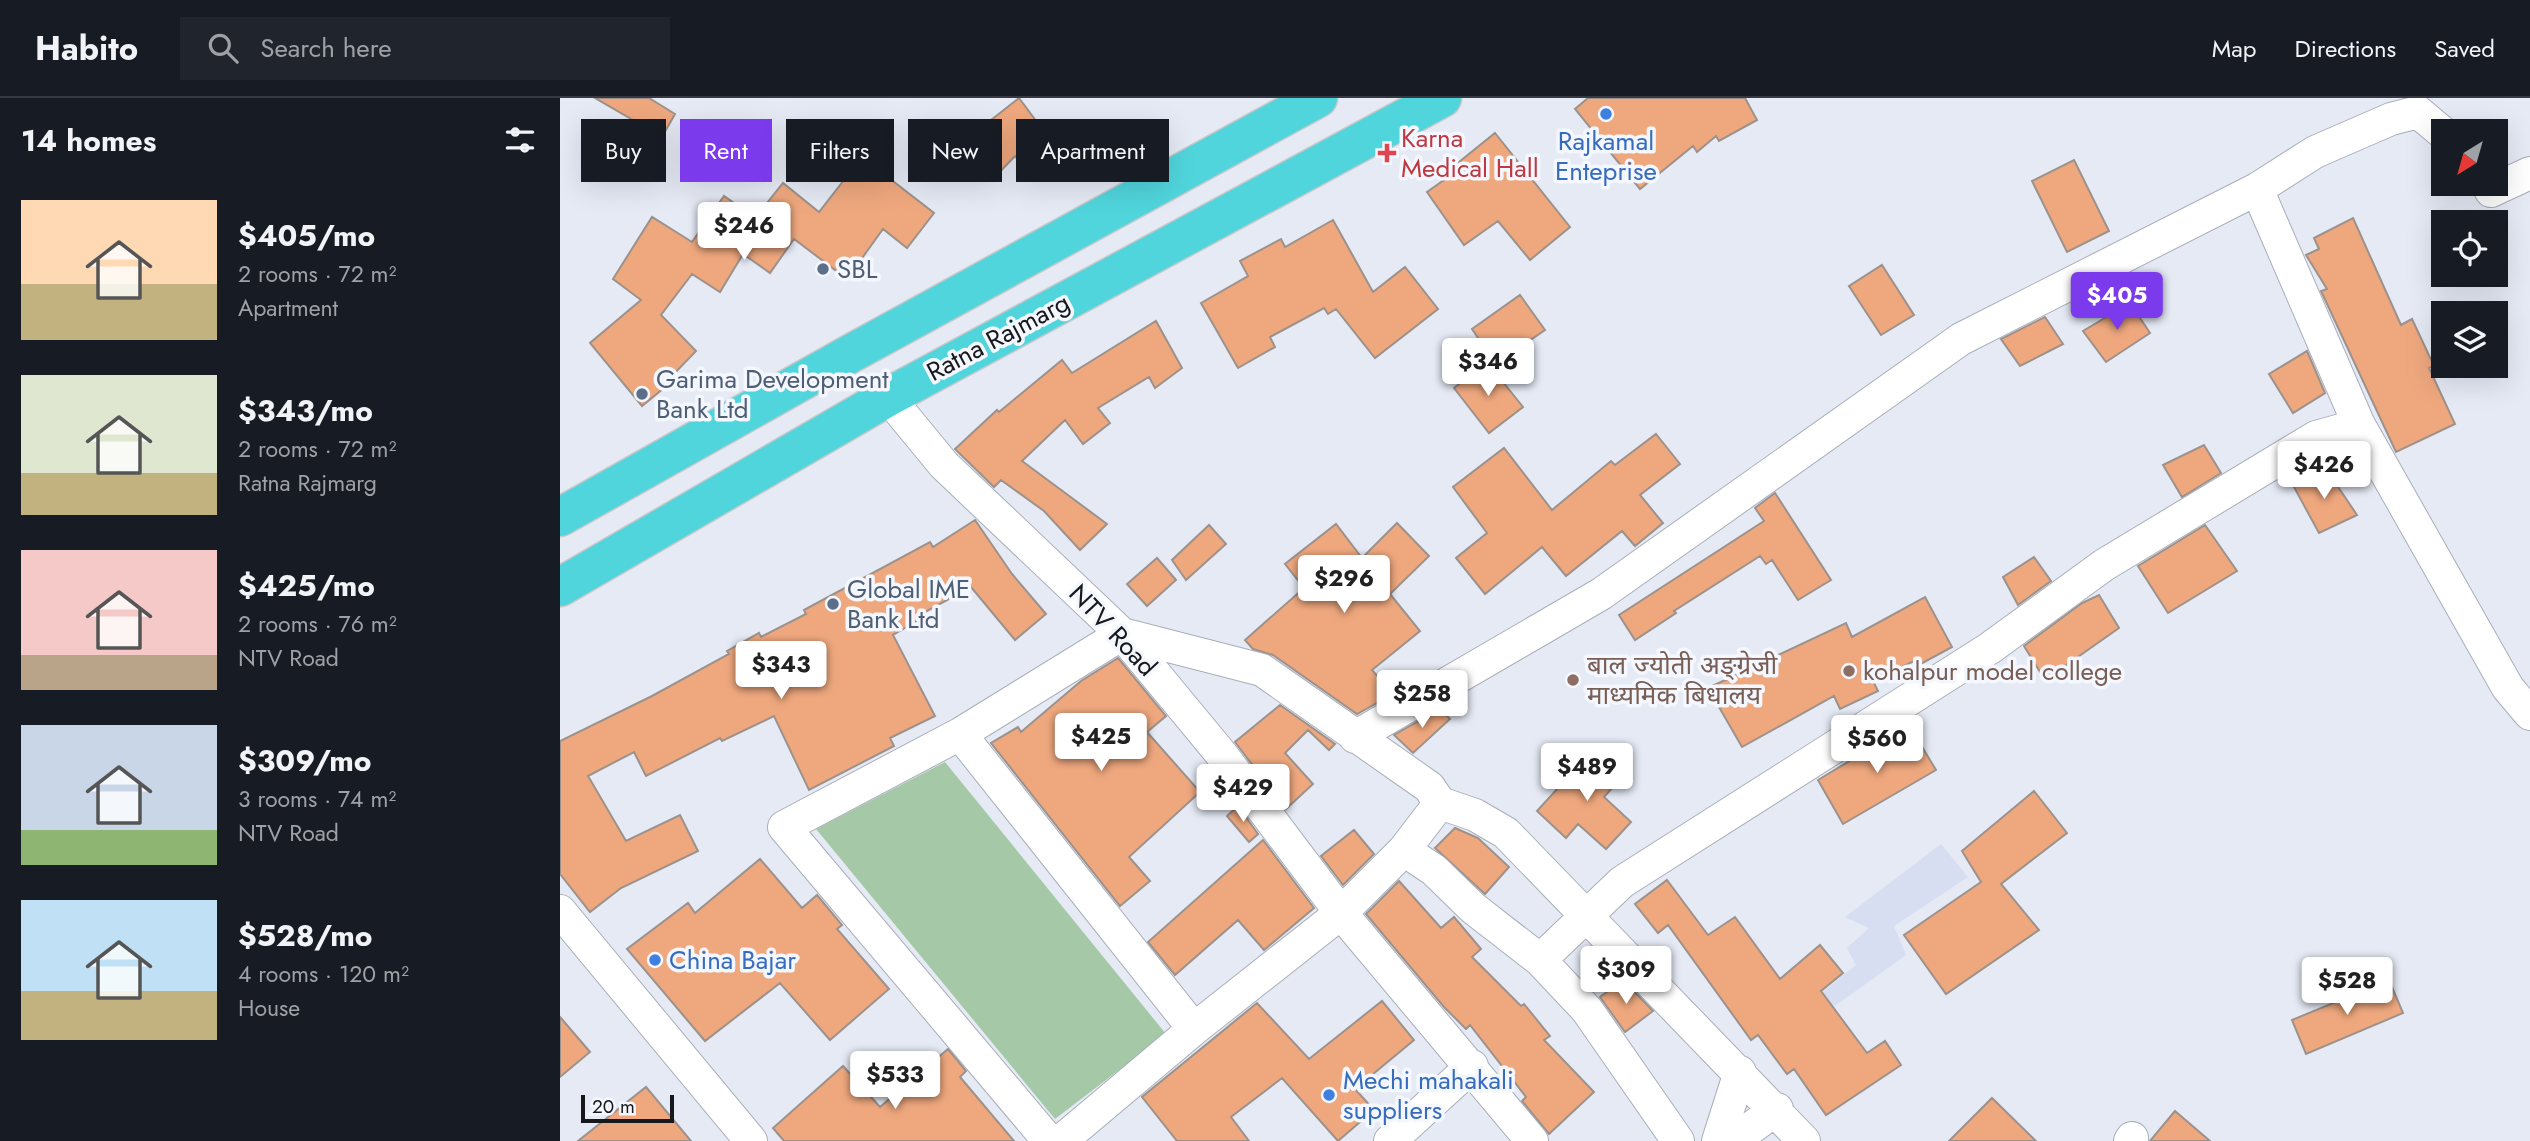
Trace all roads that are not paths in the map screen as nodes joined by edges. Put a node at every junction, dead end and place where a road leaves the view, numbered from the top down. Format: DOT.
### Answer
graph roads {
  1 [pos="1318,98"];
  2 [pos="1442,98"];
  3 [pos="2431,123"];
  4 [pos="2530,173"];
  5 [pos="2508,183"];
  6 [pos="2257,189"];
  7 [pos="888,397"];
  8 [pos="2359,425"];
  9 [pos="560,517"];
  10 [pos="560,587"];
  11 [pos="1122,634"];
  12 [pos="2530,714"];
  13 [pos="960,734"];
  14 [pos="1355,737"];
  15 [pos="1440,803"];
  16 [pos="1404,850"];
  17 [pos="560,911"];
  18 [pos="1341,913"];
  19 [pos="1586,919"];
  20 [pos="571,947"];
  21 [pos="1540,960"];
  22 [pos="1194,1029"];
  23 [pos="1472,1066"];
  24 [pos="1740,1072"];
  25 [pos="1777,1109"];
  26 [pos="751,1141"];
  27 [pos="1049,1141"];
  28 [pos="1061,1141"];
  29 [pos="1390,1141"];
  30 [pos="1532,1141"];
  31 [pos="1678,1141"];
  32 [pos="1718,1141"];
  33 [pos="1733,1141"];
  34 [pos="1804,1141"];
  1 -- 9 [label="highway"];
  2 -- 7 [label="highway, Ratna Rajmarg"];
  3 -- 6 [label="street"];
  4 -- 5 [label="street"];
  6 -- 8 [label="street"];
  6 -- 14 [label="street"];
  7 -- 10 [label="highway, Ratna Rajmarg"];
  7 -- 11 [label="street, NTV Road"];
  8 -- 12 [label="street"];
  8 -- 19 [label="street"];
  11 -- 13 [label="street"];
  11 -- 14 [label="street"];
  11 -- 18 [label="street, NTV Road"];
  13 -- 22 [label="street"];
  13 -- 27 [label="street"];
  14 -- 15 [label="street"];
  15 -- 16 [label="street"];
  15 -- 19 [label="street"];
  16 -- 18 [label="street"];
  16 -- 21 [label="street"];
  17 -- 20 [label="street"];
  18 -- 22 [label="street"];
  18 -- 23 [label="street, NTV Road"];
  19 -- 21 [label="street"];
  19 -- 24 [label="street"];
  20 -- 26 [label="street"];
  21 -- 31 [label="street"];
  22 -- 28 [label="street"];
  23 -- 29 [label="street"];
  23 -- 30 [label="street, NTV Road"];
  24 -- 25 [label="street"];
  24 -- 32 [label="street"];
  25 -- 33 [label="street"];
  25 -- 34 [label="street"];
}
